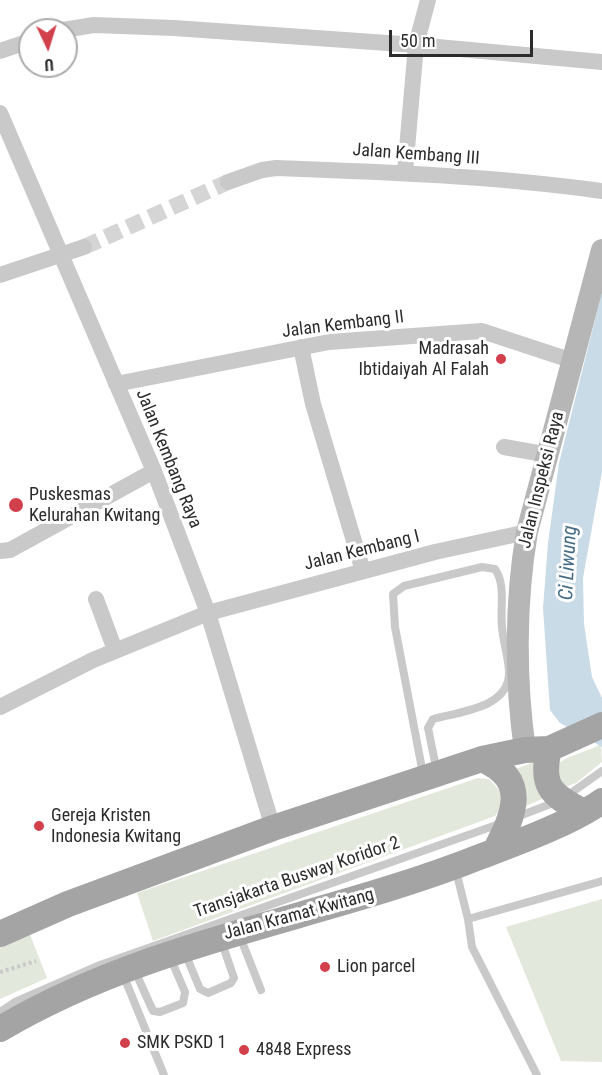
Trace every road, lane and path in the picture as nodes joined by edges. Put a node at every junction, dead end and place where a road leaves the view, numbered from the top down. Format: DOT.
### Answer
graph roads {
  1 [pos="428,0"];
  2 [pos="78,28"];
  3 [pos="18,45"];
  4 [pos="416,45"];
  5 [pos="0,51"];
  6 [pos="602,62"];
  7 [pos="0,113"];
  8 [pos="405,172"];
  9 [pos="228,182"];
  10 [pos="602,191"];
  11 [pos="84,247"];
  12 [pos="602,250"];
  13 [pos="62,255"];
  14 [pos="0,275"];
  15 [pos="302,347"];
  16 [pos="573,361"];
  17 [pos="116,384"];
  18 [pos="504,447"];
  19 [pos="549,455"];
  20 [pos="154,471"];
  21 [pos="526,532"];
  22 [pos="0,551"];
  23 [pos="363,571"];
  24 [pos="96,599"];
  25 [pos="208,613"];
  26 [pos="115,650"];
  27 [pos="0,707"];
  28 [pos="602,725"];
  29 [pos="548,747"];
  30 [pos="482,759"];
  31 [pos="602,771"];
  32 [pos="430,775"];
  33 [pos="589,806"];
  34 [pos="512,819"];
  35 [pos="273,828"];
  36 [pos="495,851"];
  37 [pos="455,867"];
  38 [pos="602,881"];
  39 [pos="468,919"];
  40 [pos="229,933"];
  41 [pos="0,934"];
  42 [pos="176,951"];
  43 [pos="36,961"];
  44 [pos="127,968"];
  45 [pos="0,972"];
  46 [pos="261,990"];
  47 [pos="0,1012"];
  48 [pos="0,1029"];
  49 [pos="164,1075"];
  50 [pos="537,1075"];
  1 -- 4 [label="street"];
  2 -- 4 [label="street"];
  3 -- 5 [label="street"];
  4 -- 6 [label="street"];
  4 -- 8 [label="street"];
  7 -- 13 [label="street, Jalan Kembang Raya"];
  8 -- 9 [label="street, Jalan Kembang III"];
  8 -- 10 [label="street, Jalan Kembang III"];
  11 -- 13 [label="street"];
  12 -- 16 [label="street, Jalan Inspeksi Raya"];
  13 -- 14 [label="street"];
  13 -- 17 [label="street, Jalan Kembang Raya"];
  15 -- 16 [label="street, Jalan Kembang II"];
  15 -- 17 [label="street, Jalan Kembang II"];
  15 -- 23 [label="street"];
  16 -- 19 [label="street, Jalan Inspeksi Raya"];
  17 -- 20 [label="street, Jalan Kembang Raya"];
  18 -- 19 [label="street"];
  19 -- 21 [label="street, Jalan Inspeksi Raya"];
  20 -- 22 [label="street"];
  20 -- 25 [label="street, Jalan Kembang Raya"];
  21 -- 23 [label="street, Jalan Kembang I"];
  21 -- 29 [label="street, Jalan Inspeksi Raya"];
  23 -- 25 [label="street, Jalan Kembang I"];
  24 -- 26 [label="street"];
  25 -- 26 [label="street, Jalan Kembang I"];
  25 -- 35 [label="street, Jalan Kembang Raya"];
  26 -- 27 [label="street, Jalan Kembang I"];
  28 -- 29 [label="main road"];
  29 -- 30 [label="main road"];
  29 -- 33 [label="main road"];
  30 -- 32 [label="main road"];
  30 -- 34 [label="main road"];
  31 -- 33 [label="lane, Transjakarta Busway Koridor 2"];
  32 -- 32 [label="lane"];
  32 -- 35 [label="main road"];
  33 -- 34 [label="lane, Transjakarta Busway Koridor 2"];
  33 -- 36 [label="main road, Jalan Kramat Kwitang"];
  34 -- 36 [label="main road"];
  34 -- 47 [label="lane, Transjakarta Busway Koridor 2"];
  35 -- 41 [label="main road"];
  36 -- 37 [label="main road, Jalan Kramat Kwitang"];
  37 -- 39 [label="lane"];
  37 -- 40 [label="main road, Jalan Kramat Kwitang"];
  38 -- 39 [label="lane"];
  39 -- 50 [label="lane"];
  40 -- 42 [label="main road, Jalan Kramat Kwitang"];
  40 -- 42 [label="lane"];
  40 -- 46 [label="lane"];
  42 -- 44 [label="main road, Jalan Kramat Kwitang"];
  42 -- 44 [label="lane"];
  43 -- 45 [label="path"];
  44 -- 48 [label="main road, Jalan Kramat Kwitang"];
  44 -- 49 [label="lane"];
}
